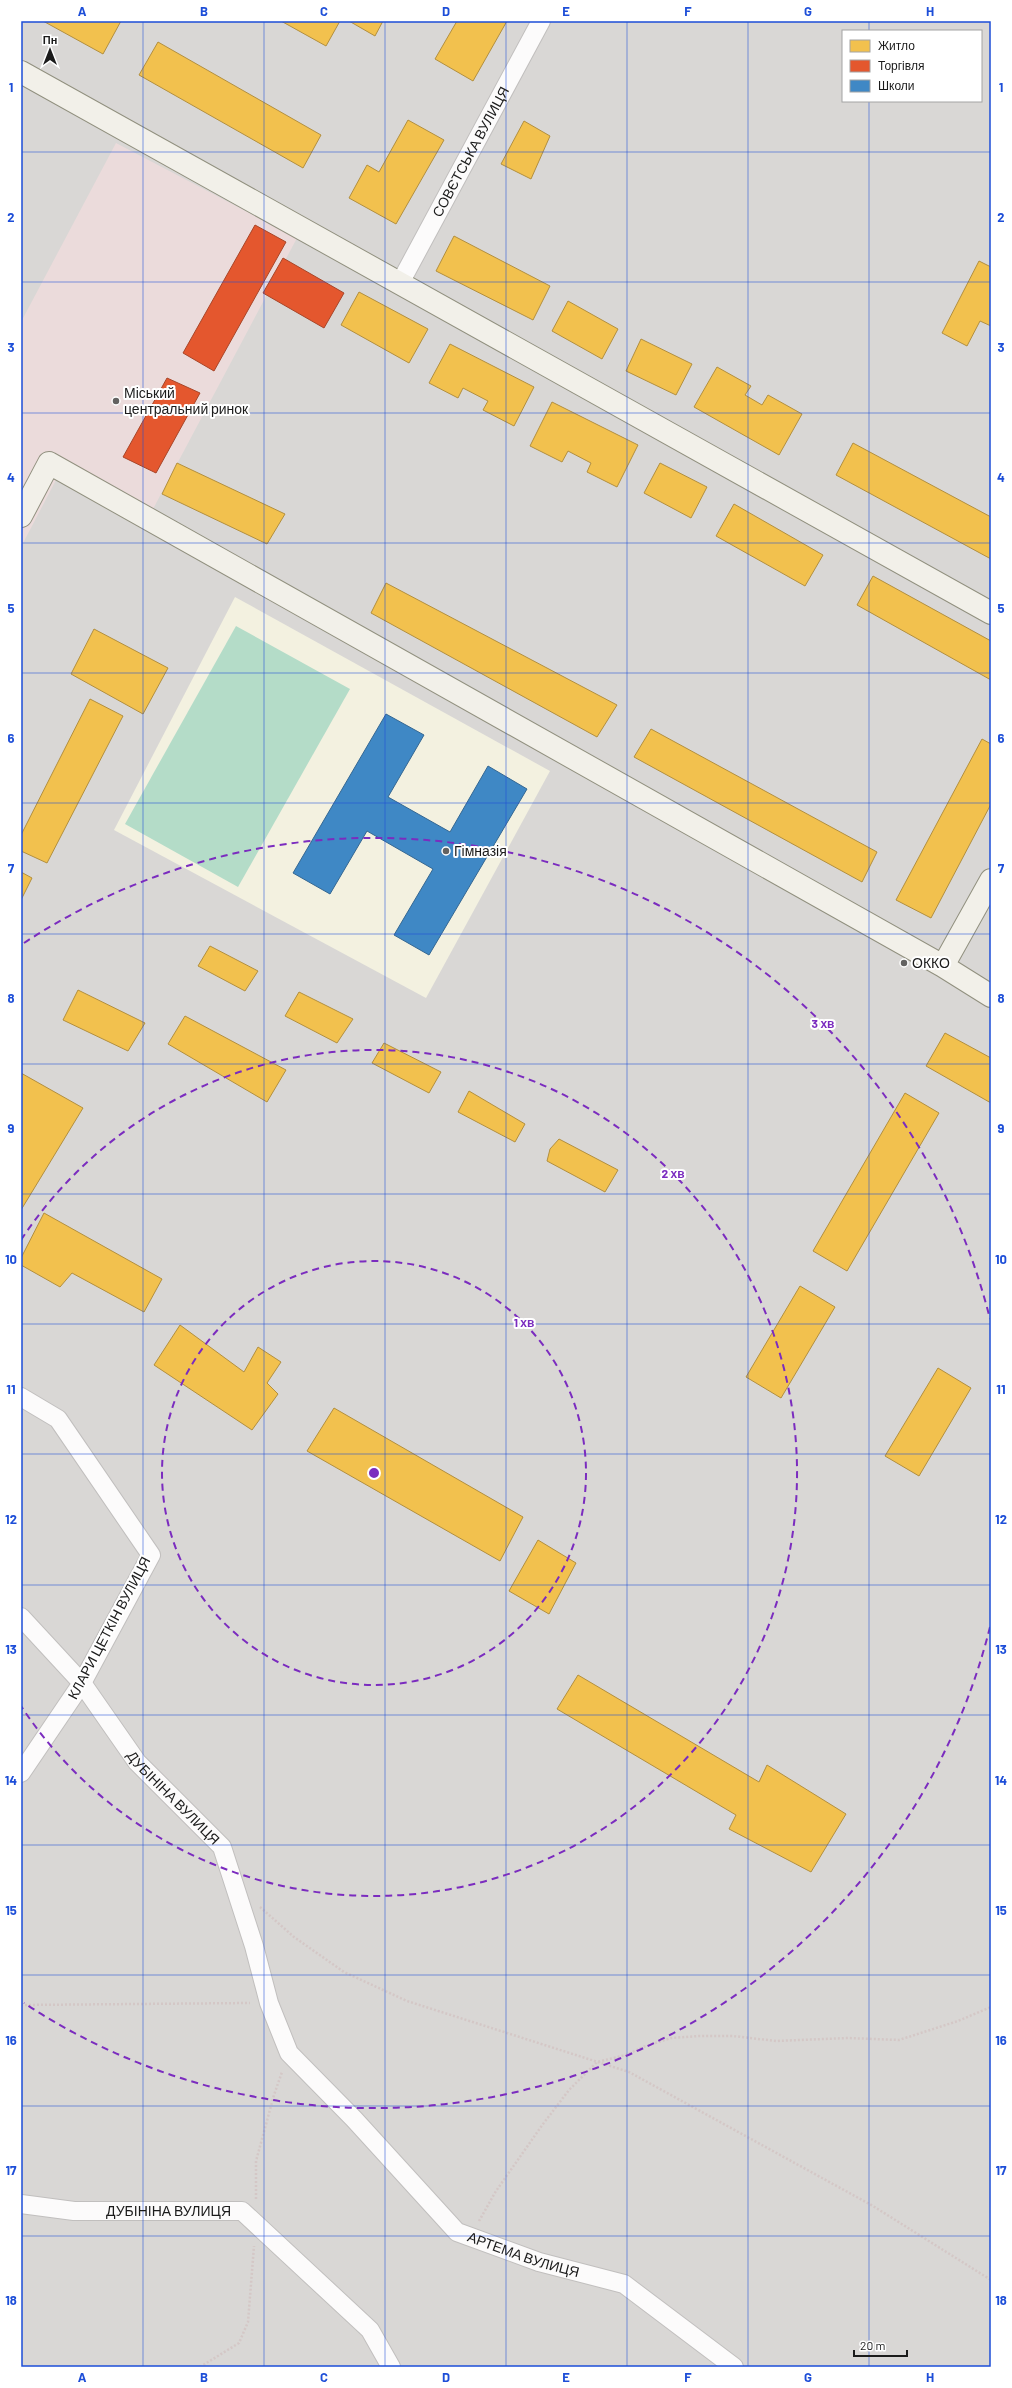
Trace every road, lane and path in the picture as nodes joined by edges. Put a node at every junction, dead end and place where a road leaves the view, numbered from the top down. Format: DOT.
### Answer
graph roads {
  1 [pos="541,21"];
  2 [pos="21,72"];
  3 [pos="400,283"];
  4 [pos="21,516"];
  5 [pos="991,613"];
  6 [pos="991,880"];
  7 [pos="943,966"];
  8 [pos="991,996"];
  9 [pos="21,1396"];
  10 [pos="21,1617"];
  11 [pos="82,1683"];
  12 [pos="21,1773"];
  13 [pos="255,1902"];
  14 [pos="269,2003"];
  15 [pos="21,2005"];
  16 [pos="991,2007"];
  17 [pos="290,2053"];
  18 [pos="596,2062"];
  19 [pos="21,2204"];
  20 [pos="468,2236"];
  21 [pos="991,2280"];
  22 [pos="391,2367"];
  23 [pos="734,2367"];
  1 -- 3 [label="street, СОВЄТСЬКА ВУЛИЦЯ"];
  2 -- 3 [label="street"];
  3 -- 5 [label="street"];
  4 -- 7 [label="street"];
  6 -- 7 [label="street"];
  7 -- 8 [label="street"];
  9 -- 11 [label="street, КЛАРИ ЦЕТКІН ВУЛИЦЯ"];
  10 -- 11 [label="street, ДУБІНІНА ВУЛИЦЯ"];
  11 -- 12 [label="street, КЛАРИ ЦЕТКІН ВУЛИЦЯ"];
  11 -- 14 [label="street, ДУБІНІНА ВУЛИЦЯ"];
  13 -- 18 [label="path"];
  14 -- 15 [label="path"];
  14 -- 17 [label="street, ДУБІНІНА ВУЛИЦЯ"];
  16 -- 18 [label="path"];
  17 -- 20 [label="street, АРТЕМА ВУЛИЦЯ"];
  18 -- 20 [label="path"];
  18 -- 21 [label="path"];
  19 -- 22 [label="street, ДУБІНІНА ВУЛИЦЯ"];
  20 -- 23 [label="street, АРТЕМА ВУЛИЦЯ"];
}
